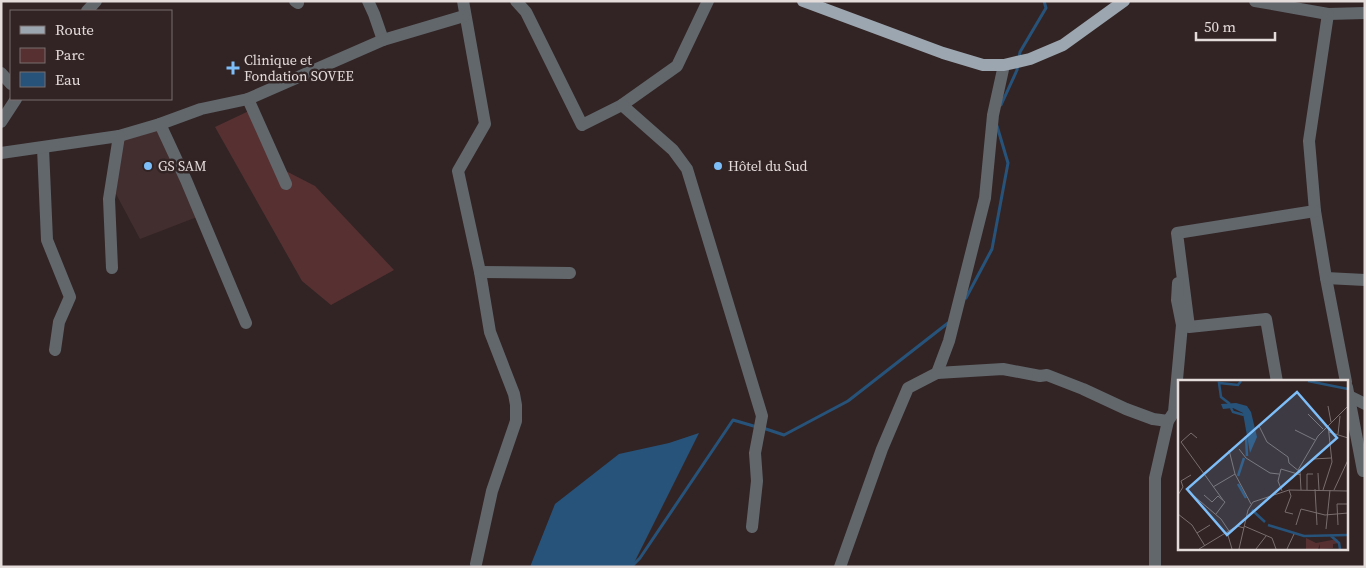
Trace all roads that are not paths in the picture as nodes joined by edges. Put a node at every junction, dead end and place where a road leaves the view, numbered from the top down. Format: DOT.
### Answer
graph roads {
  1 [pos="368,1"];
  2 [pos="463,1"];
  3 [pos="516,1"];
  4 [pos="708,1"];
  5 [pos="1124,1"];
  6 [pos="1255,1"];
  7 [pos="807,2"];
  8 [pos="1350,7"];
  9 [pos="1365,13"];
  10 [pos="1328,14"];
  11 [pos="464,16"];
  12 [pos="383,40"];
  13 [pos="1001,65"];
  14 [pos="1,73"];
  15 [pos="10,83"];
  16 [pos="248,99"];
  17 [pos="15,100"];
  18 [pos="622,105"];
  19 [pos="1,122"];
  20 [pos="160,124"];
  21 [pos="119,136"];
  22 [pos="42,148"];
  23 [pos="1,153"];
  24 [pos="286,184"];
  25 [pos="1315,211"];
  26 [pos="1181,266"];
  27 [pos="112,268"];
  28 [pos="480,272"];
  29 [pos="570,273"];
  30 [pos="1326,278"];
  31 [pos="1365,280"];
  32 [pos="246,323"];
  33 [pos="56,350"];
  34 [pos="937,373"];
  35 [pos="1276,380"];
  36 [pos="1346,380"];
  37 [pos="1348,391"];
  38 [pos="1365,404"];
  39 [pos="1168,421"];
  40 [pos="1363,471"];
  41 [pos="752,527"];
  42 [pos="476,564"];
  43 [pos="840,567"];
  44 [pos="1155,567"];
  1 -- 12 [label="street"];
  2 -- 11 [label="street"];
  3 -- 18 [label="street"];
  4 -- 18 [label="street"];
  5 -- 13 [label="main road"];
  6 -- 10 [label="street"];
  7 -- 13 [label="main road"];
  8 -- 9 [label="street"];
  8 -- 10 [label="street"];
  10 -- 25 [label="street"];
  11 -- 12 [label="street"];
  11 -- 28 [label="street"];
  12 -- 16 [label="street"];
  13 -- 34 [label="street"];
  14 -- 15 [label="street"];
  16 -- 20 [label="street"];
  16 -- 24 [label="street"];
  17 -- 19 [label="street"];
  18 -- 41 [label="street"];
  20 -- 21 [label="street"];
  20 -- 32 [label="street"];
  21 -- 22 [label="street"];
  21 -- 27 [label="street"];
  22 -- 23 [label="street"];
  22 -- 33 [label="street"];
  25 -- 26 [label="street"];
  25 -- 30 [label="street"];
  26 -- 35 [label="street"];
  26 -- 39 [label="street"];
  28 -- 29 [label="street"];
  28 -- 42 [label="street"];
  30 -- 31 [label="street"];
  30 -- 36 [label="street"];
  34 -- 39 [label="street"];
  34 -- 43 [label="street"];
  37 -- 38 [label="street"];
  37 -- 40 [label="street"];
  39 -- 44 [label="street"];
}
